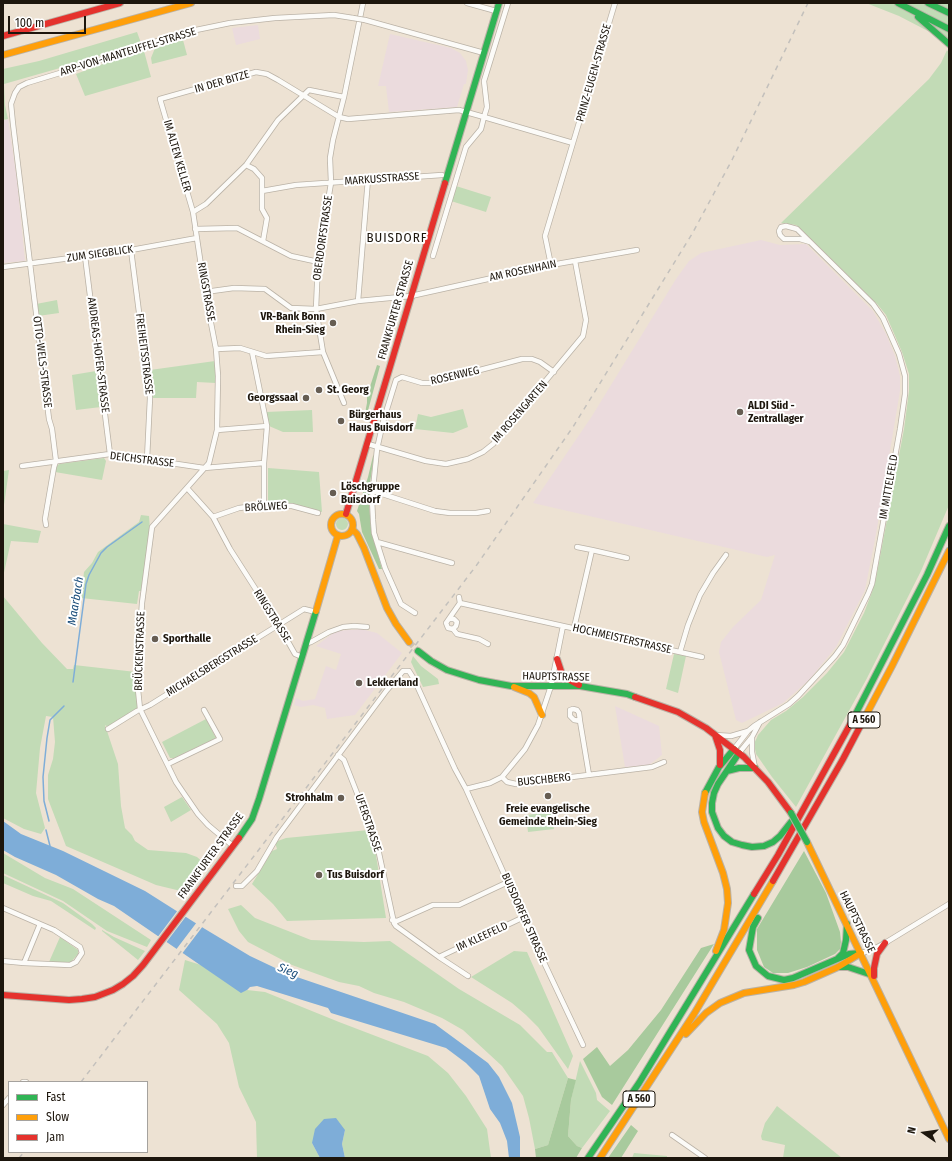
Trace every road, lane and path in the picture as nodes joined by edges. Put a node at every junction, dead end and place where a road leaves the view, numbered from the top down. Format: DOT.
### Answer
graph roads {
  1 [pos="120,3"];
  2 [pos="190,3"];
  3 [pos="363,3"];
  4 [pos="467,3"];
  5 [pos="499,3"];
  6 [pos="508,3"];
  7 [pos="614,3"];
  8 [pos="898,3"];
  9 [pos="928,3"];
  10 [pos="906,7"];
  11 [pos="496,11"];
  12 [pos="949,13"];
  13 [pos="948,28"];
  14 [pos="3,36"];
  15 [pos="949,44"];
  16 [pos="484,53"];
  17 [pos="3,55"];
  18 [pos="303,96"];
  19 [pos="344,97"];
  20 [pos="160,99"];
  21 [pos="467,112"];
  22 [pos="339,117"];
  23 [pos="484,117"];
  24 [pos="573,143"];
  25 [pos="246,165"];
  26 [pos="442,175"];
  27 [pos="368,179"];
  28 [pos="331,183"];
  29 [pos="262,191"];
  30 [pos="193,212"];
  31 [pos="196,229"];
  32 [pos="197,238"];
  33 [pos="263,241"];
  34 [pos="810,242"];
  35 [pos="131,250"];
  36 [pos="637,250"];
  37 [pos="85,256"];
  38 [pos="433,256"];
  39 [pos="318,261"];
  40 [pos="575,261"];
  41 [pos="29,263"];
  42 [pos="551,265"];
  43 [pos="3,267"];
  44 [pos="205,292"];
  45 [pos="411,296"];
  46 [pos="358,301"];
  47 [pos="316,308"];
  48 [pos="216,349"];
  49 [pos="252,352"];
  50 [pos="323,352"];
  51 [pos="554,372"];
  52 [pos="344,404"];
  53 [pos="267,426"];
  54 [pos="217,430"];
  55 [pos="368,444"];
  56 [pos="378,447"];
  57 [pos="110,454"];
  58 [pos="147,459"];
  59 [pos="56,461"];
  60 [pos="264,463"];
  61 [pos="22,466"];
  62 [pos="204,468"];
  63 [pos="187,488"];
  64 [pos="373,491"];
  65 [pos="264,505"];
  66 [pos="488,511"];
  67 [pos="318,514"];
  68 [pos="346,514"];
  69 [pos="213,517"];
  70 [pos="46,525"];
  71 [pos="949,526"];
  72 [pos="352,529"];
  73 [pos="338,535"];
  74 [pos="377,542"];
  75 [pos="577,547"];
  76 [pos="592,550"];
  77 [pos="949,551"];
  78 [pos="726,555"];
  79 [pos="627,558"];
  80 [pos="452,563"];
  81 [pos="459,597"];
  82 [pos="460,603"];
  83 [pos="316,612"];
  84 [pos="415,613"];
  85 [pos="278,624"];
  86 [pos="563,626"];
  87 [pos="367,627"];
  88 [pos="574,628"];
  89 [pos="410,642"];
  90 [pos="307,643"];
  91 [pos="488,644"];
  92 [pos="418,651"];
  93 [pos="680,652"];
  94 [pos="302,657"];
  95 [pos="702,657"];
  96 [pos="557,659"];
  97 [pos="511,686"];
  98 [pos="551,686"];
  99 [pos="580,686"];
  100 [pos="140,709"];
  101 [pos="204,710"];
  102 [pos="542,715"];
  103 [pos="580,721"];
  104 [pos="760,722"];
  105 [pos="108,729"];
  106 [pos="748,731"];
  107 [pos="715,735"];
  108 [pos="752,737"];
  109 [pos="736,751"];
  110 [pos="338,755"];
  111 [pos="664,762"];
  112 [pos="168,764"];
  113 [pos="719,767"];
  114 [pos="755,768"];
  115 [pos="727,770"];
  116 [pos="589,775"];
  117 [pos="502,777"];
  118 [pos="466,789"];
  119 [pos="808,801"];
  120 [pos="233,846"];
  121 [pos="508,882"];
  122 [pos="772,885"];
  123 [pos="236,886"];
  124 [pos="949,904"];
  125 [pos="3,908"];
  126 [pos="524,917"];
  127 [pos="392,920"];
  128 [pos="40,924"];
  129 [pos="847,924"];
  130 [pos="885,943"];
  131 [pos="861,953"];
  132 [pos="439,957"];
  133 [pos="838,958"];
  134 [pos="3,961"];
  135 [pos="24,962"];
  136 [pos="838,968"];
  137 [pos="468,976"];
  138 [pos="873,977"];
  139 [pos="698,988"];
  140 [pos="3,995"];
  141 [pos="583,1045"];
  142 [pos="674,1046"];
  143 [pos="672,1135"];
  144 [pos="949,1139"];
  145 [pos="588,1158"];
  146 [pos="600,1158"];
  147 [pos="705,1158"];
  1 -- 14 [label="main road"];
  2 -- 17 [label="main road"];
  3 -- 19 [label="street, OBERDORFSTRASSE"];
  4 -- 11 [label="street"];
  5 -- 11 [label="main road, FRANKFURTER STRASSE"];
  6 -- 23 [label="street"];
  7 -- 24 [label="street, PRINZ-EUGEN-STRASSE"];
  8 -- 10 [label="main road"];
  9 -- 12 [label="main road"];
  10 -- 13 [label="main road"];
  10 -- 15 [label="main road"];
  11 -- 16 [label="main road, FRANKFURTER STRASSE"];
  16 -- 21 [label="main road, FRANKFURTER STRASSE"];
  16 -- 41 [label="street, ARP-VON-MANTEUFFEL-STRASSE, bridge"];
  18 -- 19 [label="street"];
  18 -- 20 [label="street, IN DER BITZE"];
  18 -- 22 [label="street"];
  18 -- 25 [label="street"];
  19 -- 22 [label="street, OBERDORFSTRASSE"];
  20 -- 30 [label="street, IM ALTEN KELLER"];
  21 -- 22 [label="street"];
  21 -- 23 [label="street"];
  21 -- 45 [label="main road, FRANKFURTER STRASSE"];
  22 -- 28 [label="street, OBERDORFSTRASSE"];
  23 -- 24 [label="street"];
  23 -- 38 [label="street"];
  24 -- 42 [label="street, PRINZ-EUGEN-STRASSE"];
  25 -- 29 [label="street"];
  25 -- 30 [label="street"];
  26 -- 27 [label="street, MARKUSSTRASSE"];
  27 -- 28 [label="street, MARKUSSTRASSE"];
  27 -- 46 [label="street"];
  28 -- 29 [label="street, MARKUSSTRASSE"];
  28 -- 39 [label="street, OBERDORFSTRASSE"];
  29 -- 33 [label="street"];
  30 -- 31 [label="street, RINGSTRASSE"];
  31 -- 32 [label="street, RINGSTRASSE"];
  31 -- 33 [label="street"];
  32 -- 35 [label="street, ZUM SIEGBLICK"];
  32 -- 44 [label="street, RINGSTRASSE"];
  33 -- 39 [label="street"];
  34 -- 34 [label="street, IM MITTELFELD"];
  34 -- 104 [label="street, IM MITTELFELD"];
  35 -- 37 [label="street, ZUM SIEGBLICK"];
  35 -- 58 [label="street, FREIHEITSSTRASSE"];
  36 -- 40 [label="street, AM ROSENHAIN"];
  37 -- 41 [label="street, ZUM SIEGBLICK"];
  37 -- 57 [label="street, ANDREAS-HOFER-STRASSE"];
  39 -- 47 [label="street, OBERDORFSTRASSE"];
  40 -- 42 [label="street, AM ROSENHAIN"];
  40 -- 51 [label="street, IM ROSENGARTEN"];
  41 -- 43 [label="street, ZUM SIEGBLICK"];
  41 -- 59 [label="street, OTTO-WELS-STRASSE"];
  42 -- 45 [label="street, AM ROSENHAIN"];
  44 -- 47 [label="street, AM ROSENHAIN"];
  44 -- 48 [label="street, RINGSTRASSE"];
  45 -- 46 [label="street, AM ROSENHAIN"];
  45 -- 55 [label="main road, FRANKFURTER STRASSE"];
  46 -- 47 [label="street, AM ROSENHAIN"];
  47 -- 50 [label="street, OBERDORFSTRASSE"];
  48 -- 49 [label="street"];
  48 -- 54 [label="street, RINGSTRASSE"];
  49 -- 50 [label="street"];
  49 -- 53 [label="street"];
  50 -- 52 [label="street, OBERDORFSTRASSE"];
  51 -- 56 [label="street, IM ROSENGARTEN"];
  51 -- 56 [label="street, ROSENWEG"];
  53 -- 54 [label="street"];
  53 -- 60 [label="street"];
  54 -- 62 [label="street, RINGSTRASSE"];
  55 -- 56 [label="street, IM ROSENGARTEN"];
  55 -- 68 [label="main road, FRANKFURTER STRASSE"];
  56 -- 64 [label="street, ROSENWEG"];
  57 -- 58 [label="street, DEICHSTRASSE"];
  57 -- 59 [label="street, DEICHSTRASSE"];
  58 -- 62 [label="street, DEICHSTRASSE"];
  59 -- 61 [label="street, DEICHSTRASSE"];
  59 -- 70 [label="street"];
  60 -- 62 [label="street, DEICHSTRASSE"];
  60 -- 65 [label="street"];
  62 -- 63 [label="street, RINGSTRASSE"];
  63 -- 69 [label="street, RINGSTRASSE"];
  63 -- 100 [label="street, BRÜCKENSTRASSE"];
  64 -- 66 [label="street"];
  64 -- 74 [label="street, ROSENWEG"];
  65 -- 67 [label="street, BRÖLWEG"];
  65 -- 69 [label="street, BRÖLWEG"];
  68 -- 72 [label="main road"];
  68 -- 73 [label="main road"];
  69 -- 85 [label="street, RINGSTRASSE"];
  71 -- 119 [label="main road, A 560"];
  72 -- 73 [label="main road"];
  72 -- 89 [label="main road"];
  73 -- 83 [label="main road, FRANKFURTER STRASSE"];
  74 -- 80 [label="street"];
  74 -- 84 [label="street, ROSENWEG"];
  75 -- 76 [label="street"];
  76 -- 79 [label="street"];
  76 -- 88 [label="street"];
  77 -- 122 [label="main road, A 560"];
  78 -- 93 [label="street, HOCHMEISTERSTRASSE"];
  81 -- 82 [label="street"];
  82 -- 86 [label="street, HOCHMEISTERSTRASSE"];
  82 -- 91 [label="street"];
  83 -- 85 [label="street, MICHAELSBERGSTRASSE"];
  83 -- 90 [label="main road, FRANKFURTER STRASSE"];
  85 -- 94 [label="street, RINGSTRASSE"];
  85 -- 100 [label="street, MICHAELSBERGSTRASSE"];
  86 -- 88 [label="street, HOCHMEISTERSTRASSE"];
  86 -- 96 [label="street, HOCHMEISTERSTRASSE"];
  87 -- 90 [label="street"];
  88 -- 93 [label="street, HOCHMEISTERSTRASSE"];
  90 -- 94 [label="main road, FRANKFURTER STRASSE"];
  92 -- 97 [label="main road, HAUPTSTRASSE"];
  93 -- 95 [label="street, HOCHMEISTERSTRASSE"];
  94 -- 120 [label="main road, FRANKFURTER STRASSE"];
  96 -- 98 [label="street, HOCHMEISTERSTRASSE"];
  96 -- 99 [label="main road"];
  97 -- 98 [label="main road, HAUPTSTRASSE"];
  97 -- 102 [label="main road"];
  98 -- 99 [label="main road, HAUPTSTRASSE"];
  98 -- 102 [label="street"];
  99 -- 107 [label="main road, HAUPTSTRASSE"];
  100 -- 105 [label="street, MICHAELSBERGSTRASSE"];
  100 -- 112 [label="street, BRÜCKENSTRASSE"];
  101 -- 112 [label="street"];
  102 -- 117 [label="street"];
  103 -- 116 [label="street"];
  104 -- 106 [label="street, IM MITTELFELD"];
  104 -- 108 [label="street"];
  106 -- 107 [label="street"];
  106 -- 109 [label="street, IM MITTELFELD"];
  107 -- 109 [label="main road, HAUPTSTRASSE"];
  107 -- 113 [label="main road"];
  108 -- 109 [label="street"];
  108 -- 114 [label="street"];
  109 -- 113 [label="main road"];
  109 -- 114 [label="main road, HAUPTSTRASSE"];
  109 -- 115 [label="main road"];
  110 -- 118 [label="street, BUISDORFER STRASSE"];
  110 -- 123 [label="street"];
  110 -- 127 [label="street, UFERSTRASSE"];
  111 -- 116 [label="street, BUSCHBERG"];
  112 -- 120 [label="street, BRÜCKENSTRASSE"];
  113 -- 139 [label="main road"];
  114 -- 115 [label="main road"];
  114 -- 129 [label="main road, HAUPTSTRASSE, bridge"];
  115 -- 119 [label="main road"];
  116 -- 117 [label="street, BUSCHBERG"];
  117 -- 118 [label="street"];
  118 -- 121 [label="street, BUISDORFER STRASSE"];
  119 -- 139 [label="main road, A 560"];
  120 -- 140 [label="main road, FRANKFURTER STRASSE"];
  121 -- 126 [label="street, BUISDORFER STRASSE"];
  121 -- 127 [label="street"];
  122 -- 133 [label="main road"];
  122 -- 142 [label="main road, A 560"];
  124 -- 130 [label="street"];
  125 -- 128 [label="street"];
  126 -- 132 [label="street, IM KLEEFELD"];
  126 -- 141 [label="street, BUISDORFER STRASSE"];
  127 -- 132 [label="street"];
  128 -- 135 [label="street"];
  128 -- 135 [label="street"];
  129 -- 131 [label="main road, HAUPTSTRASSE"];
  129 -- 133 [label="main road"];
  130 -- 131 [label="street"];
  130 -- 138 [label="main road"];
  131 -- 133 [label="main road"];
  131 -- 136 [label="main road"];
  131 -- 138 [label="main road, HAUPTSTRASSE"];
  132 -- 137 [label="street"];
  134 -- 135 [label="street"];
  136 -- 138 [label="main road"];
  136 -- 142 [label="main road"];
  138 -- 144 [label="main road, HAUPTSTRASSE"];
  139 -- 145 [label="main road, A 560"];
  142 -- 146 [label="main road, A 560"];
  143 -- 147 [label="street"];
}
